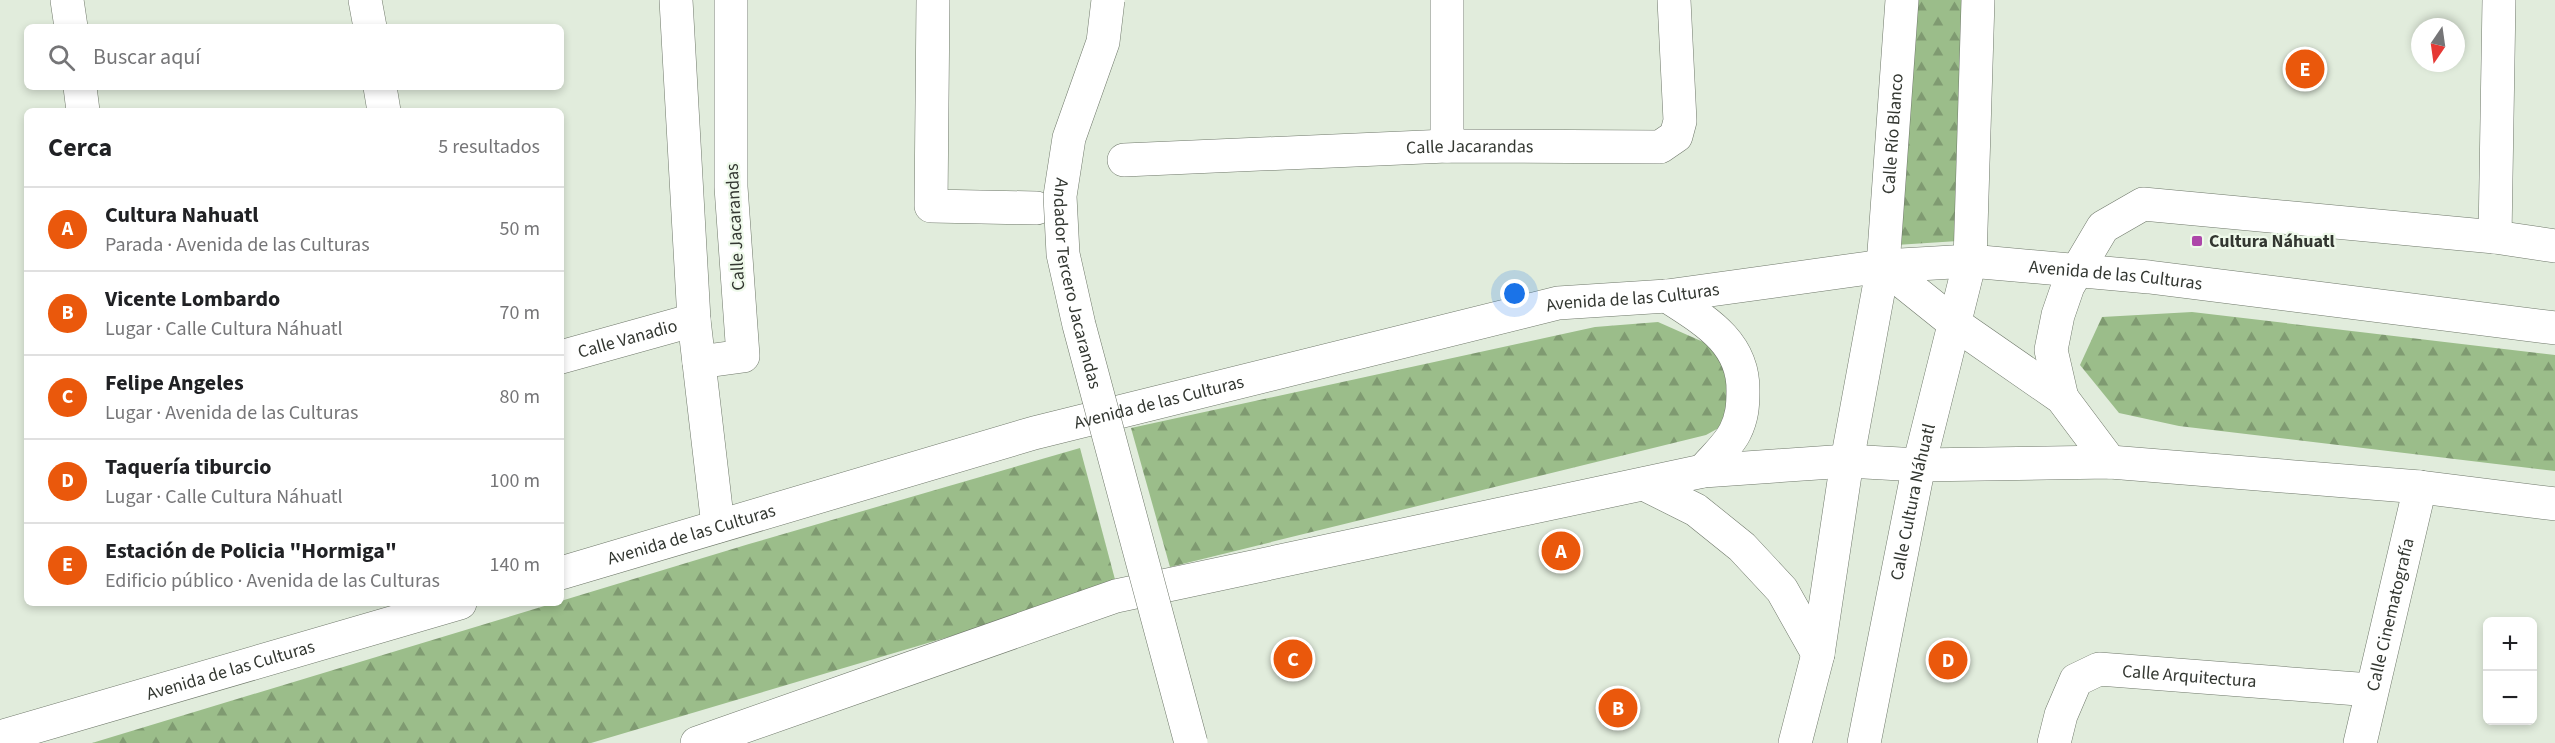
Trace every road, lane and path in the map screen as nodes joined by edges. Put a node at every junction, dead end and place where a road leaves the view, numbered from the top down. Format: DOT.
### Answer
graph roads {
  1 [pos="67,0"];
  2 [pos="365,0"];
  3 [pos="676,0"];
  4 [pos="731,0"];
  5 [pos="933,0"];
  6 [pos="1108,0"];
  7 [pos="1447,0"];
  8 [pos="1674,0"];
  9 [pos="1902,0"];
  10 [pos="1978,0"];
  11 [pos="2499,0"];
  12 [pos="71,24"];
  13 [pos="369,24"];
  14 [pos="680,50"];
  15 [pos="731,52"];
  16 [pos="80,90"];
  17 [pos="380,90"];
  18 [pos="83,108"];
  19 [pos="384,108"];
  20 [pos="1447,146"];
  21 [pos="1124,160"];
  22 [pos="1037,207"];
  23 [pos="2495,237"];
  24 [pos="2555,246"];
  25 [pos="1970,261"];
  26 [pos="1883,266"];
  27 [pos="2074,272"];
  28 [pos="1667,296"];
  29 [pos="694,320"];
  30 [pos="1954,323"];
  31 [pos="2555,328"];
  32 [pos="564,356"];
  33 [pos="699,362"];
  34 [pos="2062,398"];
  35 [pos="1847,460"];
  36 [pos="2110,462"];
  37 [pos="1919,465"];
  38 [pos="1703,471"];
  39 [pos="1644,484"];
  40 [pos="2420,487"];
  41 [pos="2555,504"];
  42 [pos="718,526"];
  43 [pos="564,572"];
  44 [pos="450,606"];
  45 [pos="1818,654"];
  46 [pos="2371,690"];
  47 [pos="0,737"];
  48 [pos="706,742"];
  49 [pos="1191,743"];
  50 [pos="1795,743"];
  51 [pos="1864,743"];
  52 [pos="2054,743"];
  53 [pos="2360,743"];
  1 -- 12 [label="street"];
  2 -- 13 [label="street"];
  3 -- 14 [label="street"];
  4 -- 15 [label="street, Calle Jacarandas"];
  5 -- 22 [label="street"];
  6 -- 49 [label="street, Andador Tercero Jacarandas, bridge"];
  7 -- 20 [label="street"];
  8 -- 20 [label="street, Calle Jacarandas"];
  9 -- 26 [label="street, Calle Río Blanco"];
  10 -- 25 [label="street"];
  11 -- 23 [label="street"];
  14 -- 15 [label="street"];
  14 -- 29 [label="street"];
  15 -- 33 [label="street, Calle Jacarandas"];
  16 -- 18 [label="street"];
  17 -- 19 [label="street"];
  20 -- 21 [label="street, Calle Jacarandas"];
  23 -- 24 [label="street"];
  23 -- 27 [label="street"];
  25 -- 26 [label="street, Avenida de las Culturas"];
  25 -- 27 [label="street, Avenida de las Culturas"];
  25 -- 30 [label="street, Calle Cultura Náhuatl"];
  26 -- 28 [label="street, Avenida de las Culturas"];
  26 -- 30 [label="street"];
  26 -- 35 [label="street"];
  27 -- 31 [label="street, Avenida de las Culturas"];
  27 -- 34 [label="street"];
  28 -- 38 [label="street"];
  28 -- 42 [label="street, Avenida de las Culturas"];
  29 -- 32 [label="street, Calle Vanadio"];
  29 -- 33 [label="street"];
  30 -- 34 [label="street"];
  30 -- 37 [label="street, Calle Cultura Náhuatl"];
  33 -- 42 [label="street"];
  34 -- 36 [label="street"];
  35 -- 37 [label="street"];
  35 -- 38 [label="street"];
  35 -- 45 [label="street"];
  36 -- 37 [label="street"];
  36 -- 40 [label="street"];
  37 -- 51 [label="street, Calle Cultura Náhuatl"];
  38 -- 39 [label="street"];
  39 -- 45 [label="street"];
  39 -- 48 [label="street"];
  40 -- 41 [label="street"];
  40 -- 46 [label="street, Calle Cinematografía"];
  42 -- 43 [label="street, Avenida de las Culturas"];
  44 -- 47 [label="street, Avenida de las Culturas"];
  45 -- 50 [label="street"];
  46 -- 52 [label="street, Calle Arquitectura"];
  46 -- 53 [label="street, Calle Cinematografía"];
}
